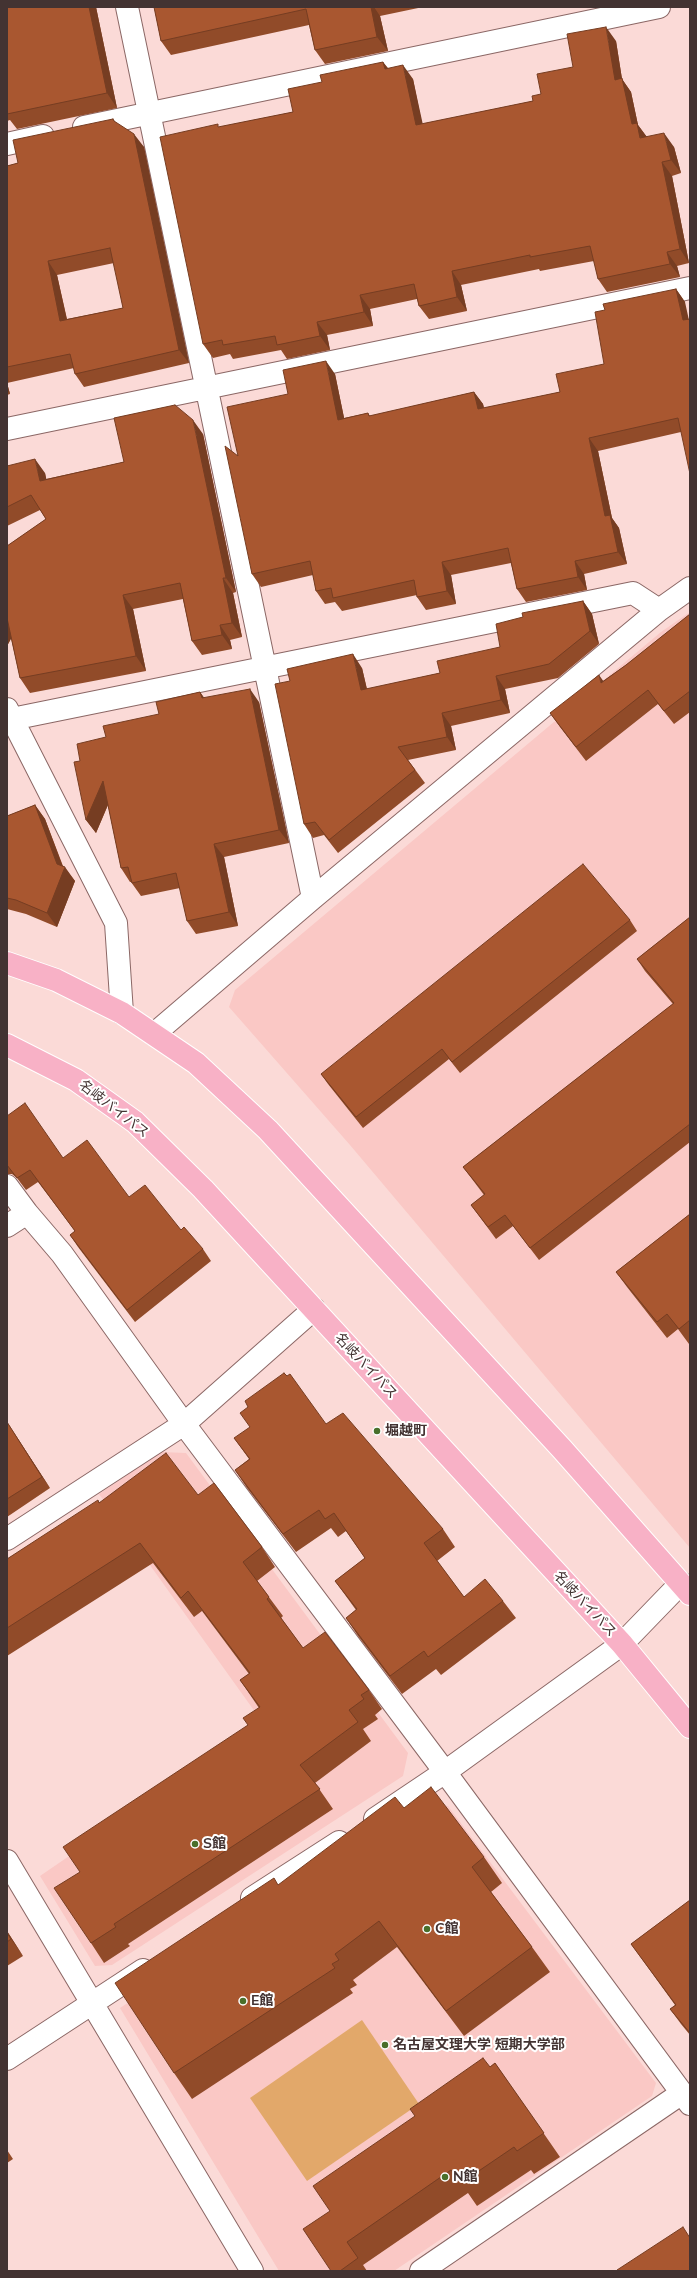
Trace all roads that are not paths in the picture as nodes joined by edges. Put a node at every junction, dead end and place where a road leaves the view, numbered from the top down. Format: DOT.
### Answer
graph roads {
  1 [pos="127,7"];
  2 [pos="660,7"];
  3 [pos="150,114"];
  4 [pos="7,144"];
  5 [pos="690,288"];
  6 [pos="207,388"];
  7 [pos="7,430"];
  8 [pos="690,588"];
  9 [pos="659,610"];
  10 [pos="265,667"];
  11 [pos="9,716"];
  12 [pos="313,898"];
  13 [pos="7,963"];
  14 [pos="122,1013"];
  15 [pos="154,1034"];
  16 [pos="7,1045"];
  17 [pos="7,1186"];
  18 [pos="27,1213"];
  19 [pos="7,1226"];
  20 [pos="314,1309"];
  21 [pos="184,1424"];
  22 [pos="7,1539"];
  23 [pos="685,1589"];
  24 [pos="622,1644"];
  25 [pos="690,1727"];
  26 [pos="445,1772"];
  27 [pos="7,1862"];
  28 [pos="232,1912"];
  29 [pos="159,1960"];
  30 [pos="92,2003"];
  31 [pos="7,2059"];
  32 [pos="686,2098"];
  33 [pos="252,2271"];
  34 [pos="421,2271"];
  1 -- 3 [label="street"];
  2 -- 3 [label="street"];
  3 -- 4 [label="street"];
  3 -- 6 [label="street"];
  5 -- 6 [label="street"];
  6 -- 7 [label="street"];
  6 -- 10 [label="street"];
  8 -- 9 [label="street"];
  9 -- 10 [label="street"];
  9 -- 12 [label="street"];
  10 -- 11 [label="street"];
  10 -- 12 [label="street"];
  11 -- 14 [label="street"];
  12 -- 15 [label="street"];
  13 -- 14 [label="highway"];
  14 -- 15 [label="highway"];
  15 -- 23 [label="highway"];
  16 -- 20 [label="highway, 名岐バイパス"];
  17 -- 18 [label="street"];
  18 -- 19 [label="street"];
  18 -- 21 [label="street"];
  20 -- 21 [label="street"];
  20 -- 24 [label="highway, 名岐バイパス"];
  21 -- 22 [label="street"];
  21 -- 26 [label="street"];
  23 -- 24 [label="street"];
  24 -- 25 [label="highway, 名岐バイパス"];
  24 -- 26 [label="street"];
  26 -- 28 [label="street"];
  26 -- 32 [label="street"];
  27 -- 30 [label="street"];
  29 -- 30 [label="street"];
  30 -- 31 [label="street"];
  30 -- 33 [label="street"];
  32 -- 34 [label="street"];
}
